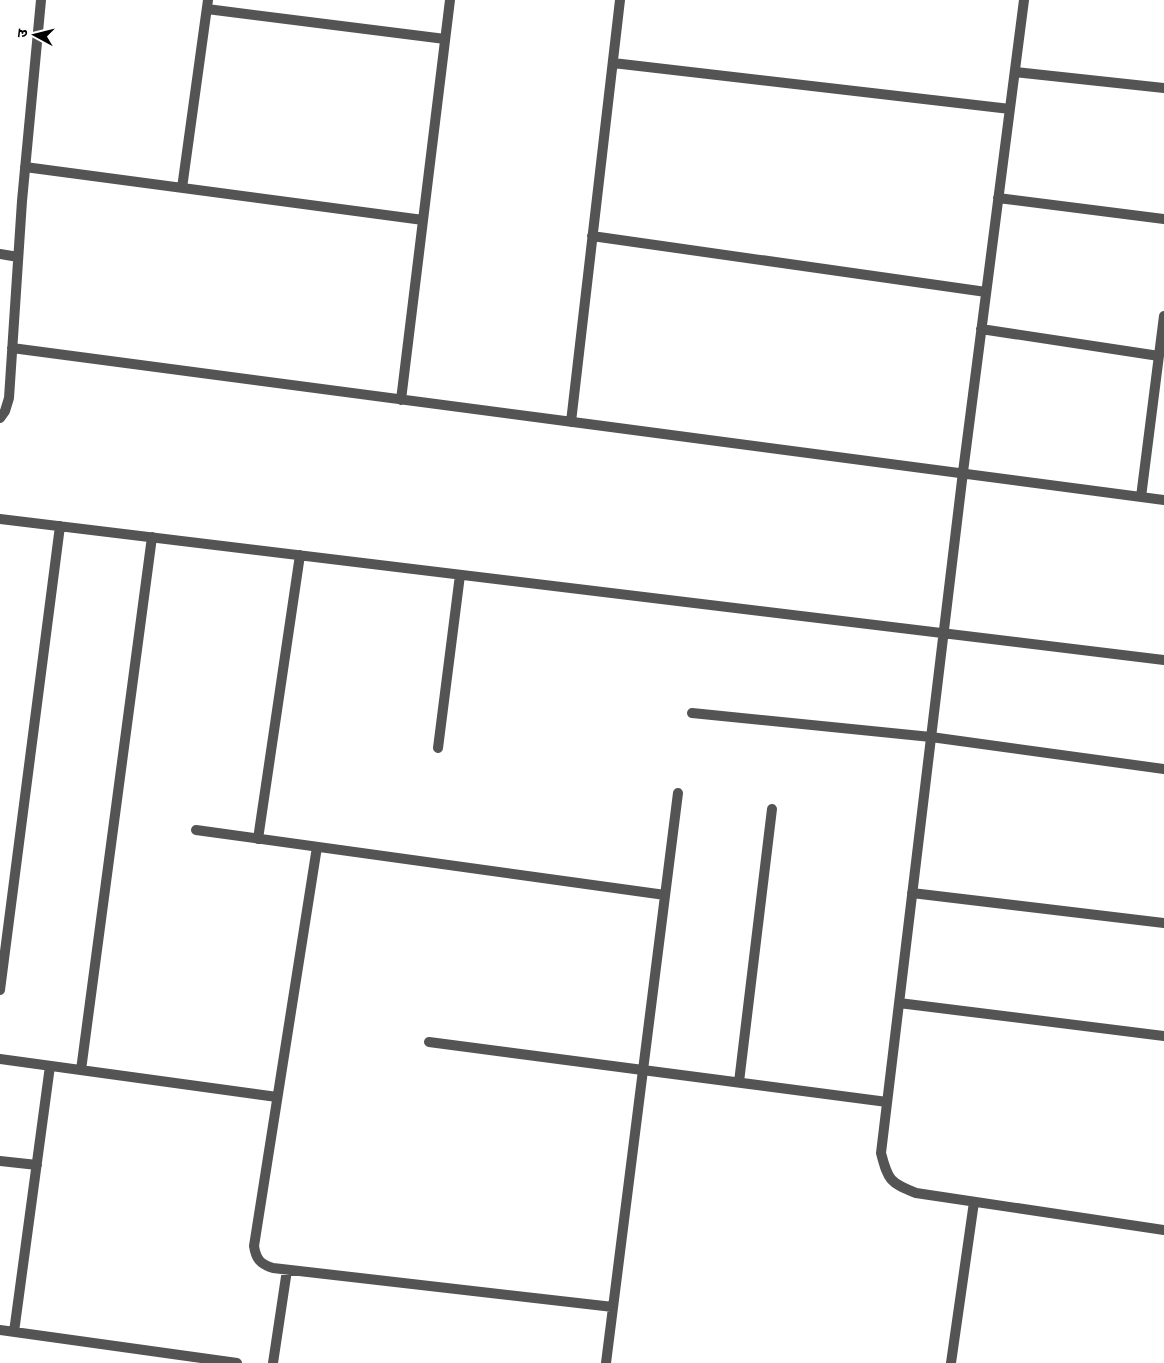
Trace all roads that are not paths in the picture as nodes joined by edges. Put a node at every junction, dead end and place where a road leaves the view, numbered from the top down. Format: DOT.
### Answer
graph roads {
  1 [pos="41,0"];
  2 [pos="450,0"];
  3 [pos="620,0"];
  4 [pos="1024,0"];
  5 [pos="207,4"];
  6 [pos="445,39"];
  7 [pos="613,62"];
  8 [pos="1015,72"];
  9 [pos="1164,88"];
  10 [pos="1010,108"];
  11 [pos="25,167"];
  12 [pos="182,188"];
  13 [pos="998,198"];
  14 [pos="1164,219"];
  15 [pos="422,220"];
  16 [pos="592,236"];
  17 [pos="0,254"];
  18 [pos="18,257"];
  19 [pos="986,292"];
  20 [pos="1164,316"];
  21 [pos="982,329"];
  22 [pos="12,348"];
  23 [pos="1159,356"];
  24 [pos="401,400"];
  25 [pos="0,418"];
  26 [pos="571,422"];
  27 [pos="963,472"];
  28 [pos="1141,497"];
  29 [pos="1164,500"];
  30 [pos="0,519"];
  31 [pos="60,526"];
  32 [pos="152,537"];
  33 [pos="300,555"];
  34 [pos="460,574"];
  35 [pos="943,634"];
  36 [pos="1164,660"];
  37 [pos="692,713"];
  38 [pos="931,738"];
  39 [pos="438,748"];
  40 [pos="1164,769"];
  41 [pos="678,793"];
  42 [pos="772,809"];
  43 [pos="196,830"];
  44 [pos="258,839"];
  45 [pos="318,847"];
  46 [pos="912,893"];
  47 [pos="665,895"];
  48 [pos="1164,923"];
  49 [pos="0,990"];
  50 [pos="899,1003"];
  51 [pos="1164,1036"];
  52 [pos="429,1042"];
  53 [pos="0,1059"];
  54 [pos="50,1066"];
  55 [pos="81,1070"];
  56 [pos="643,1070"];
  57 [pos="739,1082"];
  58 [pos="278,1097"];
  59 [pos="887,1102"];
  60 [pos="0,1161"];
  61 [pos="37,1165"];
  62 [pos="974,1202"];
  63 [pos="1164,1230"];
  64 [pos="287,1270"];
  65 [pos="613,1307"];
  66 [pos="0,1330"];
  67 [pos="14,1332"];
  68 [pos="237,1363"];
  69 [pos="272,1363"];
  70 [pos="606,1363"];
  71 [pos="951,1363"];
  1 -- 11 [label="street"];
  2 -- 6 [label="street"];
  3 -- 7 [label="street"];
  4 -- 8 [label="street"];
  5 -- 6 [label="street"];
  5 -- 12 [label="street"];
  6 -- 15 [label="street"];
  7 -- 10 [label="street"];
  7 -- 16 [label="street"];
  8 -- 9 [label="street"];
  8 -- 10 [label="street"];
  10 -- 13 [label="street"];
  11 -- 12 [label="street"];
  11 -- 18 [label="street"];
  12 -- 15 [label="street"];
  13 -- 14 [label="street"];
  13 -- 19 [label="street"];
  15 -- 24 [label="street"];
  16 -- 19 [label="street"];
  16 -- 26 [label="street"];
  17 -- 18 [label="street"];
  18 -- 22 [label="street"];
  19 -- 21 [label="street"];
  20 -- 23 [label="street"];
  21 -- 23 [label="street"];
  21 -- 27 [label="street"];
  22 -- 24 [label="street"];
  22 -- 25 [label="street"];
  23 -- 28 [label="street"];
  24 -- 26 [label="street"];
  26 -- 27 [label="street"];
  27 -- 28 [label="street"];
  27 -- 35 [label="street"];
  28 -- 29 [label="street"];
  30 -- 31 [label="street"];
  31 -- 32 [label="street"];
  31 -- 49 [label="street"];
  32 -- 33 [label="street"];
  32 -- 55 [label="street"];
  33 -- 34 [label="street"];
  33 -- 44 [label="street"];
  34 -- 35 [label="street"];
  34 -- 39 [label="street"];
  35 -- 36 [label="street"];
  35 -- 38 [label="street"];
  37 -- 38 [label="street"];
  38 -- 40 [label="street"];
  38 -- 46 [label="street"];
  41 -- 47 [label="street"];
  42 -- 57 [label="street"];
  43 -- 44 [label="street"];
  44 -- 45 [label="street"];
  45 -- 47 [label="street"];
  45 -- 58 [label="street"];
  46 -- 48 [label="street"];
  46 -- 50 [label="street"];
  47 -- 56 [label="street"];
  50 -- 51 [label="street"];
  50 -- 59 [label="street"];
  52 -- 56 [label="street"];
  53 -- 54 [label="street"];
  54 -- 55 [label="street"];
  54 -- 61 [label="street"];
  55 -- 58 [label="street"];
  56 -- 57 [label="street"];
  56 -- 65 [label="street"];
  57 -- 59 [label="street"];
  58 -- 64 [label="street"];
  59 -- 62 [label="street"];
  60 -- 61 [label="street"];
  61 -- 67 [label="street"];
  62 -- 63 [label="street"];
  62 -- 71 [label="street"];
  64 -- 65 [label="street"];
  64 -- 69 [label="street"];
  65 -- 70 [label="street"];
  66 -- 67 [label="street"];
  67 -- 68 [label="street"];
}
